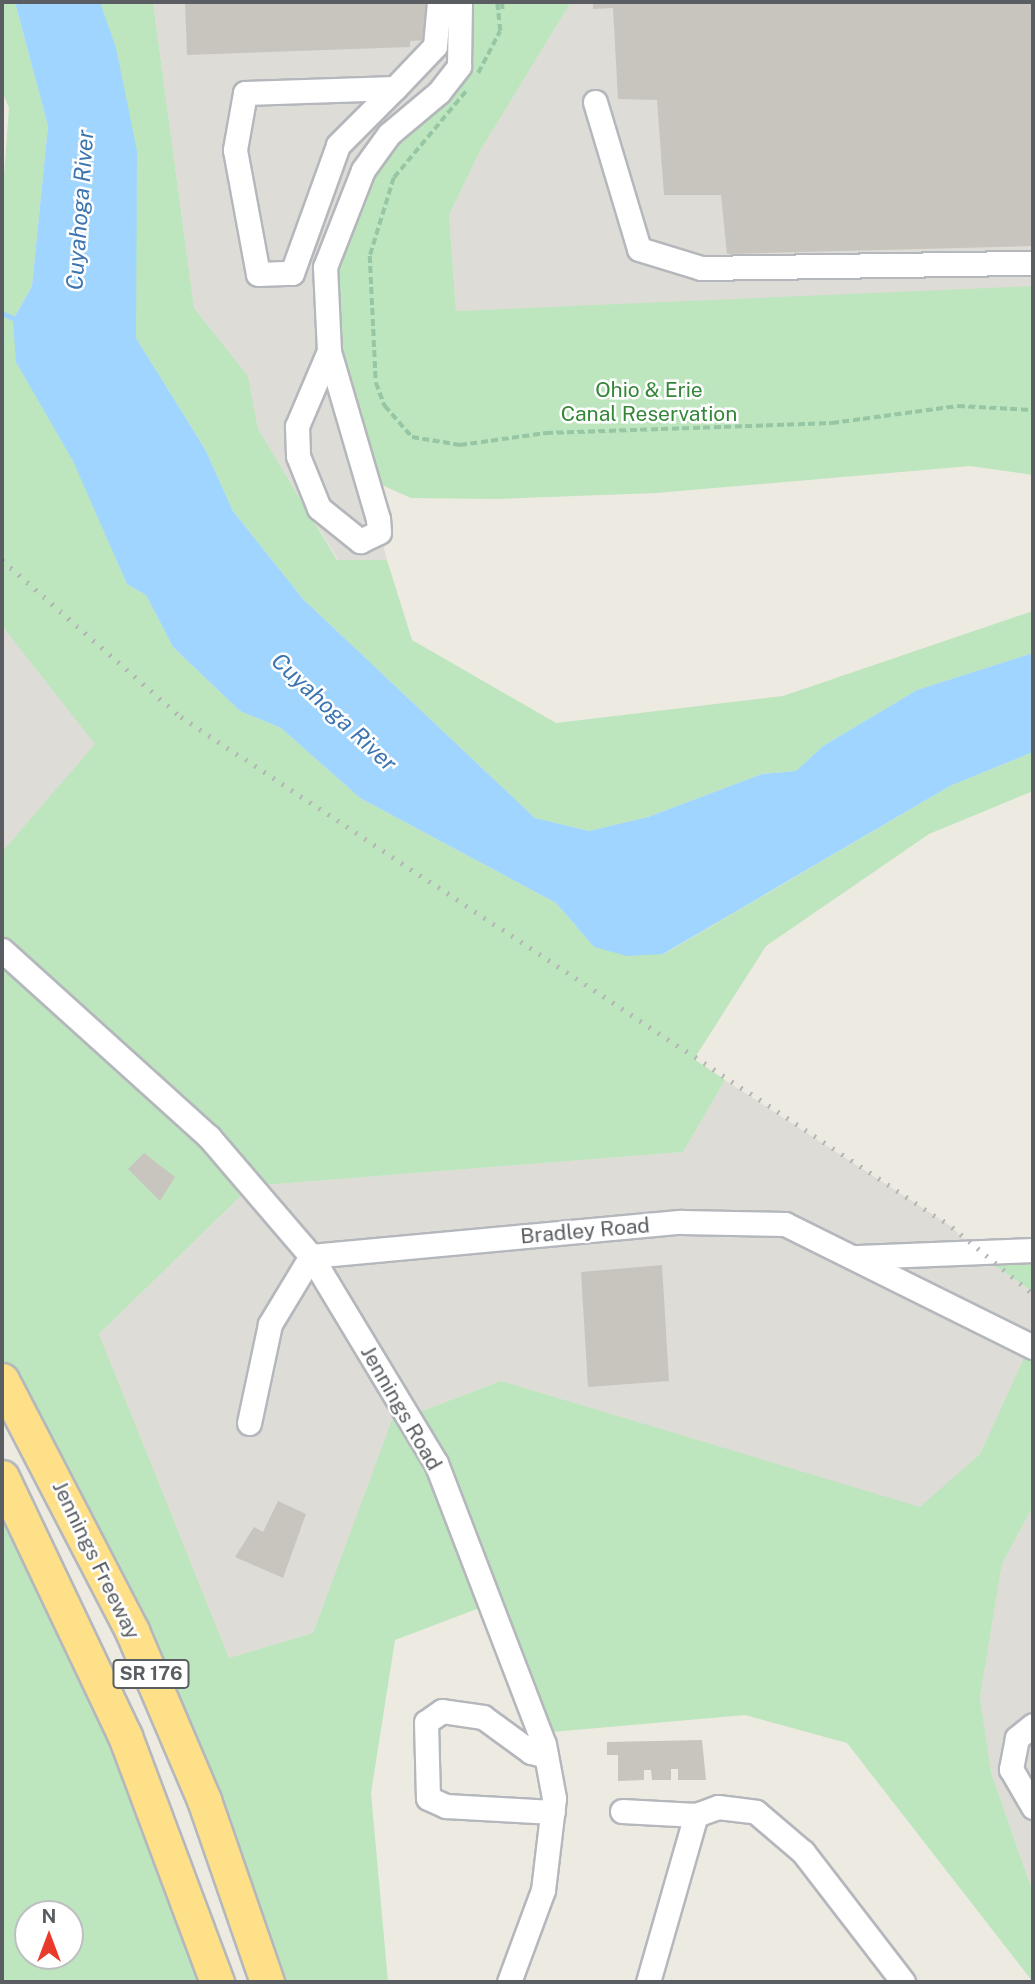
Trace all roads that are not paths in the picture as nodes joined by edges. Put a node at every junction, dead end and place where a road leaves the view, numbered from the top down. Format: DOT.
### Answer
graph roads {
  1 [pos="439,2"];
  2 [pos="460,2"];
  3 [pos="395,88"];
  4 [pos="594,102"];
  5 [pos="1033,264"];
  6 [pos="329,351"];
  7 [pos="2,950"];
  8 [pos="1032,1250"];
  9 [pos="311,1256"];
  10 [pos="852,1256"];
  11 [pos="1033,1347"];
  12 [pos="2,1380"];
  13 [pos="249,1423"];
  14 [pos="2,1477"];
  15 [pos="1033,1725"];
  16 [pos="546,1756"];
  17 [pos="1033,1807"];
  18 [pos="622,1811"];
  19 [pos="554,1812"];
  20 [pos="696,1815"];
  21 [pos="217,1982"];
  22 [pos="267,1982"];
  23 [pos="509,1982"];
  24 [pos="648,1982"];
  25 [pos="903,1982"];
  1 -- 3 [label="street"];
  2 -- 6 [label="street"];
  3 -- 3 [label="street"];
  4 -- 5 [label="street"];
  6 -- 6 [label="street"];
  7 -- 9 [label="street, Jennings Road"];
  8 -- 10 [label="street, Bradley Road"];
  9 -- 10 [label="street, Bradley Road"];
  9 -- 13 [label="street"];
  9 -- 16 [label="street, Jennings Road"];
  10 -- 11 [label="street, Bradley Road"];
  12 -- 22 [label="highway, Jennings Freeway / SR 176"];
  14 -- 21 [label="highway, SR 176"];
  15 -- 17 [label="street"];
  16 -- 19 [label="street, Jennings Road"];
  16 -- 19 [label="street"];
  18 -- 20 [label="street"];
  19 -- 23 [label="street, Jennings Road"];
  20 -- 24 [label="street"];
  20 -- 25 [label="street"];
}
